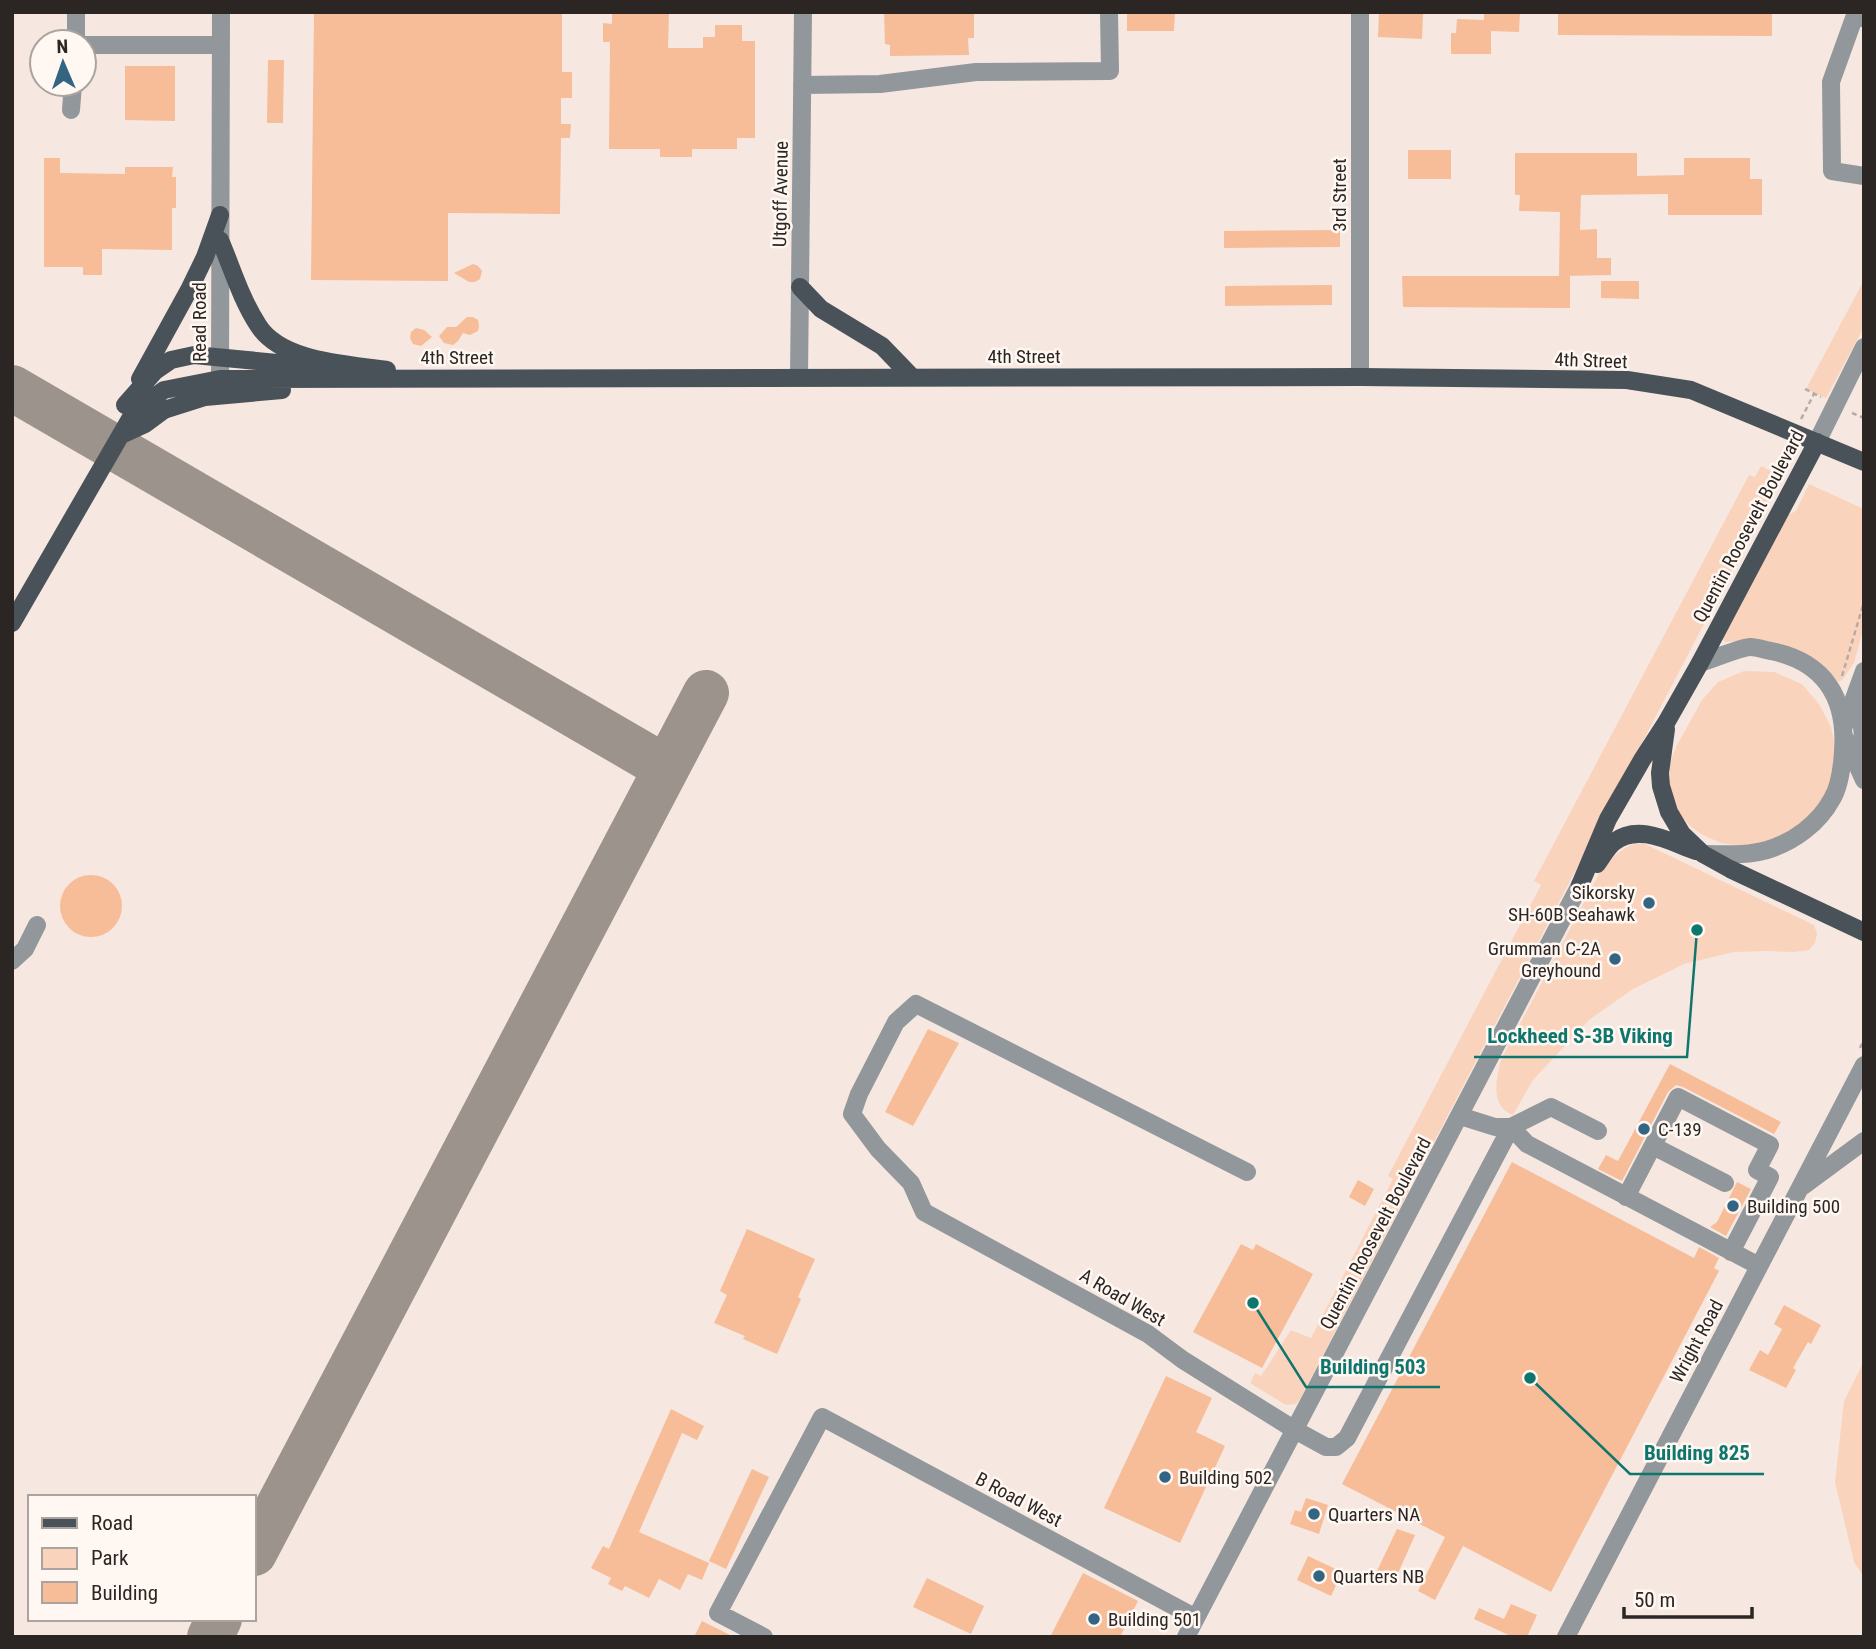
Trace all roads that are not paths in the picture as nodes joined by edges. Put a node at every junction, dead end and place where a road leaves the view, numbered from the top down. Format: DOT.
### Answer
graph roads {
  1 [pos="221,12"];
  2 [pos="803,12"];
  3 [pos="1109,12"];
  4 [pos="1360,12"];
  5 [pos="1864,18"];
  6 [pos="98,45"];
  7 [pos="221,45"];
  8 [pos="802,85"];
  9 [pos="72,98"];
  10 [pos="71,110"];
  11 [pos="1864,176"];
  12 [pos="220,215"];
  13 [pos="220,240"];
  14 [pos="800,287"];
  15 [pos="1864,347"];
  16 [pos="220,357"];
  17 [pos="799,377"];
  18 [pos="912,377"];
  19 [pos="1360,377"];
  20 [pos="439,378"];
  21 [pos="220,379"];
  22 [pos="125,405"];
  23 [pos="121,435"];
  24 [pos="1817,442"];
  25 [pos="1864,462"];
  26 [pos="12,623"];
  27 [pos="1700,663"];
  28 [pos="1864,671"];
  29 [pos="1864,698"];
  30 [pos="1666,723"];
  31 [pos="1844,731"];
  32 [pos="1864,745"];
  33 [pos="1864,780"];
  34 [pos="1703,854"];
  35 [pos="1580,885"];
  36 [pos="37,925"];
  37 [pos="1864,932"];
  38 [pos="12,961"];
  39 [pos="1864,1065"];
  40 [pos="1460,1116"];
  41 [pos="1511,1127"];
  42 [pos="1598,1131"];
  43 [pos="1864,1141"];
  44 [pos="1653,1146"];
  45 [pos="1247,1172"];
  46 [pos="1725,1183"];
  47 [pos="1800,1188"];
  48 [pos="1626,1196"];
  49 [pos="1731,1252"];
  50 [pos="1759,1266"];
  51 [pos="1295,1430"];
  52 [pos="1196,1618"];
  53 [pos="764,1637"];
  54 [pos="1186,1637"];
  55 [pos="1566,1637"];
  1 -- 7 [label="street, Read Road"];
  2 -- 8 [label="street, Utgoff Avenue"];
  3 -- 8 [label="street"];
  4 -- 19 [label="street, 3rd Street"];
  5 -- 11 [label="street"];
  6 -- 7 [label="street"];
  7 -- 12 [label="street, Read Road"];
  8 -- 14 [label="street, Utgoff Avenue"];
  9 -- 10 [label="street"];
  12 -- 13 [label="street, Read Road"];
  12 -- 22 [label="main road"];
  13 -- 16 [label="street, Read Road"];
  13 -- 20 [label="main road"];
  14 -- 17 [label="street, Utgoff Avenue"];
  14 -- 18 [label="main road"];
  15 -- 24 [label="street, Quentin Roosevelt Boulevard"];
  16 -- 20 [label="main road"];
  16 -- 21 [label="street, Read Road"];
  16 -- 22 [label="main road"];
  17 -- 18 [label="main road, 4th Street"];
  17 -- 20 [label="main road, 4th Street"];
  18 -- 19 [label="main road, 4th Street"];
  19 -- 24 [label="main road, 4th Street"];
  20 -- 21 [label="main road, 4th Street"];
  20 -- 23 [label="main road"];
  21 -- 23 [label="main road, Read Road"];
  22 -- 23 [label="main road"];
  23 -- 26 [label="main road, Read Road"];
  24 -- 25 [label="main road, 4th Street"];
  24 -- 27 [label="main road, Quentin Roosevelt Boulevard"];
  27 -- 30 [label="main road, Quentin Roosevelt Boulevard"];
  27 -- 31 [label="street"];
  28 -- 31 [label="street"];
  29 -- 32 [label="street"];
  30 -- 34 [label="main road"];
  30 -- 35 [label="main road, Quentin Roosevelt Boulevard"];
  31 -- 33 [label="street"];
  31 -- 34 [label="street"];
  34 -- 35 [label="main road"];
  34 -- 37 [label="main road"];
  35 -- 40 [label="street, Quentin Roosevelt Boulevard"];
  36 -- 38 [label="street"];
  39 -- 47 [label="street, Wright Road"];
  40 -- 41 [label="street"];
  40 -- 51 [label="street, Quentin Roosevelt Boulevard"];
  41 -- 42 [label="street"];
  41 -- 48 [label="street"];
  41 -- 51 [label="street, A Road West"];
  43 -- 47 [label="street"];
  44 -- 46 [label="street"];
  44 -- 48 [label="street"];
  44 -- 49 [label="street"];
  45 -- 51 [label="street, A Road West"];
  47 -- 50 [label="street, Wright Road"];
  48 -- 49 [label="street"];
  49 -- 50 [label="street"];
  50 -- 55 [label="street, Wright Road"];
  51 -- 52 [label="street, Quentin Roosevelt Boulevard"];
  52 -- 53 [label="street, B Road West"];
  52 -- 54 [label="street, Quentin Roosevelt Boulevard"];
}
